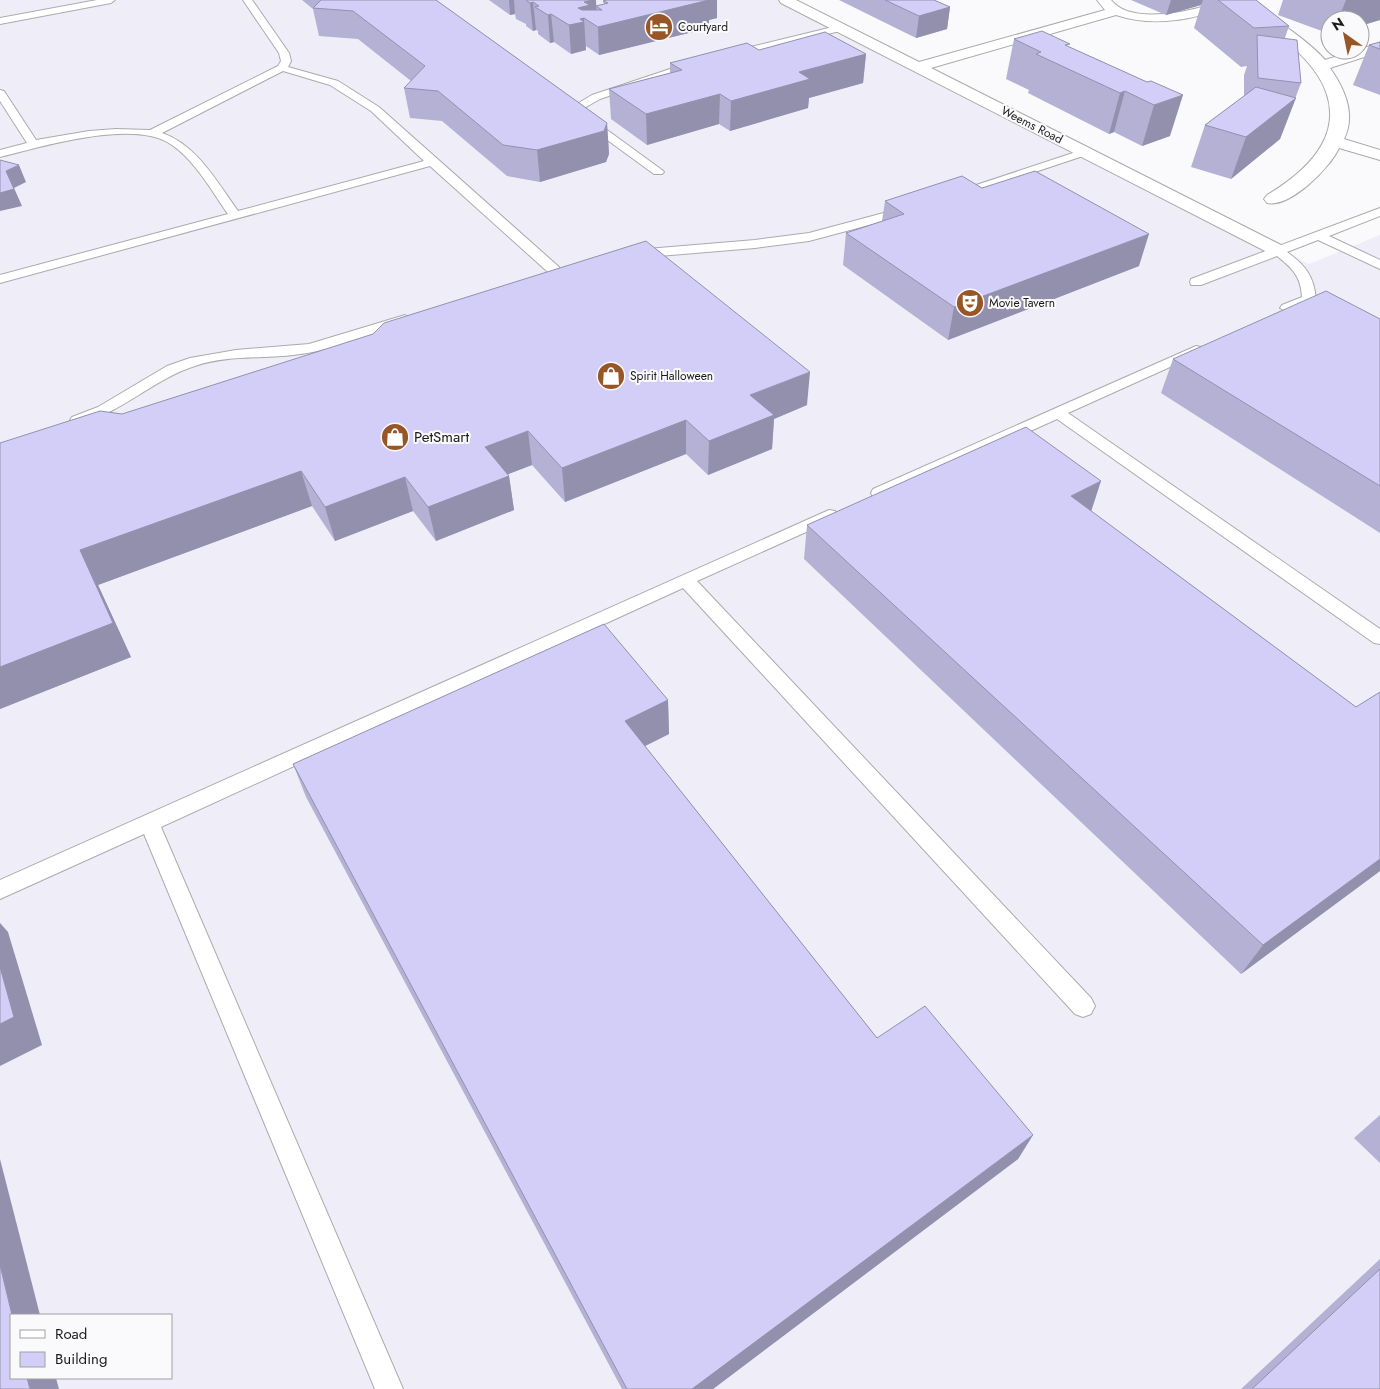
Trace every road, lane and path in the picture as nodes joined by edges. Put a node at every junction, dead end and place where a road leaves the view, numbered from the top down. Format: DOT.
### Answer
graph roads {
  1 [pos="111,0"];
  2 [pos="247,0"];
  3 [pos="786,0"];
  4 [pos="1104,0"];
  5 [pos="1239,3"];
  6 [pos="1116,11"];
  7 [pos="0,21"];
  8 [pos="841,28"];
  9 [pos="1380,47"];
  10 [pos="726,56"];
  11 [pos="706,61"];
  12 [pos="1322,66"];
  13 [pos="918,67"];
  14 [pos="282,68"];
  15 [pos="0,93"];
  16 [pos="153,133"];
  17 [pos="1336,142"];
  18 [pos="33,144"];
  19 [pos="1085,152"];
  20 [pos="0,154"];
  21 [pos="1380,154"];
  22 [pos="432,162"];
  23 [pos="658,172"];
  24 [pos="1273,199"];
  25 [pos="940,200"];
  26 [pos="914,209"];
  27 [pos="1380,212"];
  28 [pos="236,216"];
  29 [pos="1320,236"];
  30 [pos="1277,250"];
  31 [pos="623,256"];
  32 [pos="1380,265"];
  33 [pos="571,266"];
  34 [pos="554,270"];
  35 [pos="538,275"];
  36 [pos="0,279"];
  37 [pos="1196,282"];
  38 [pos="1273,315"];
  39 [pos="416,316"];
  40 [pos="1210,343"];
  41 [pos="1057,412"];
  42 [pos="66,425"];
  43 [pos="864,500"];
  44 [pos="846,508"];
  45 [pos="686,580"];
  46 [pos="1380,638"];
  47 [pos="149,824"];
  48 [pos="0,890"];
  49 [pos="1083,1006"];
  50 [pos="390,1389"];
  1 -- 7 [label="lane"];
  2 -- 14 [label="lane"];
  3 -- 8 [label="street, Weems Road"];
  4 -- 6 [label="street"];
  5 -- 6 [label="street"];
  5 -- 12 [label="street"];
  6 -- 13 [label="street"];
  8 -- 10 [label="lane"];
  8 -- 13 [label="street, Weems Road"];
  9 -- 12 [label="street"];
  11 -- 23 [label="lane"];
  12 -- 17 [label="street"];
  13 -- 19 [label="street, Weems Road"];
  14 -- 16 [label="lane"];
  14 -- 22 [label="lane"];
  15 -- 18 [label="lane"];
  16 -- 18 [label="lane"];
  16 -- 28 [label="lane"];
  17 -- 21 [label="street"];
  17 -- 24 [label="street"];
  18 -- 20 [label="lane"];
  19 -- 25 [label="lane"];
  19 -- 30 [label="street, Weems Road"];
  22 -- 28 [label="lane"];
  22 -- 34 [label="lane"];
  26 -- 31 [label="lane"];
  27 -- 29 [label="lane"];
  28 -- 36 [label="lane"];
  29 -- 30 [label="lane"];
  29 -- 32 [label="lane"];
  30 -- 37 [label="lane"];
  30 -- 38 [label="lane"];
  33 -- 34 [label="lane"];
  34 -- 35 [label="lane"];
  39 -- 42 [label="lane"];
  40 -- 41 [label="lane"];
  41 -- 43 [label="lane"];
  41 -- 46 [label="lane"];
  44 -- 45 [label="lane"];
  45 -- 47 [label="lane"];
  45 -- 49 [label="lane"];
  47 -- 48 [label="lane"];
  47 -- 50 [label="lane"];
}
